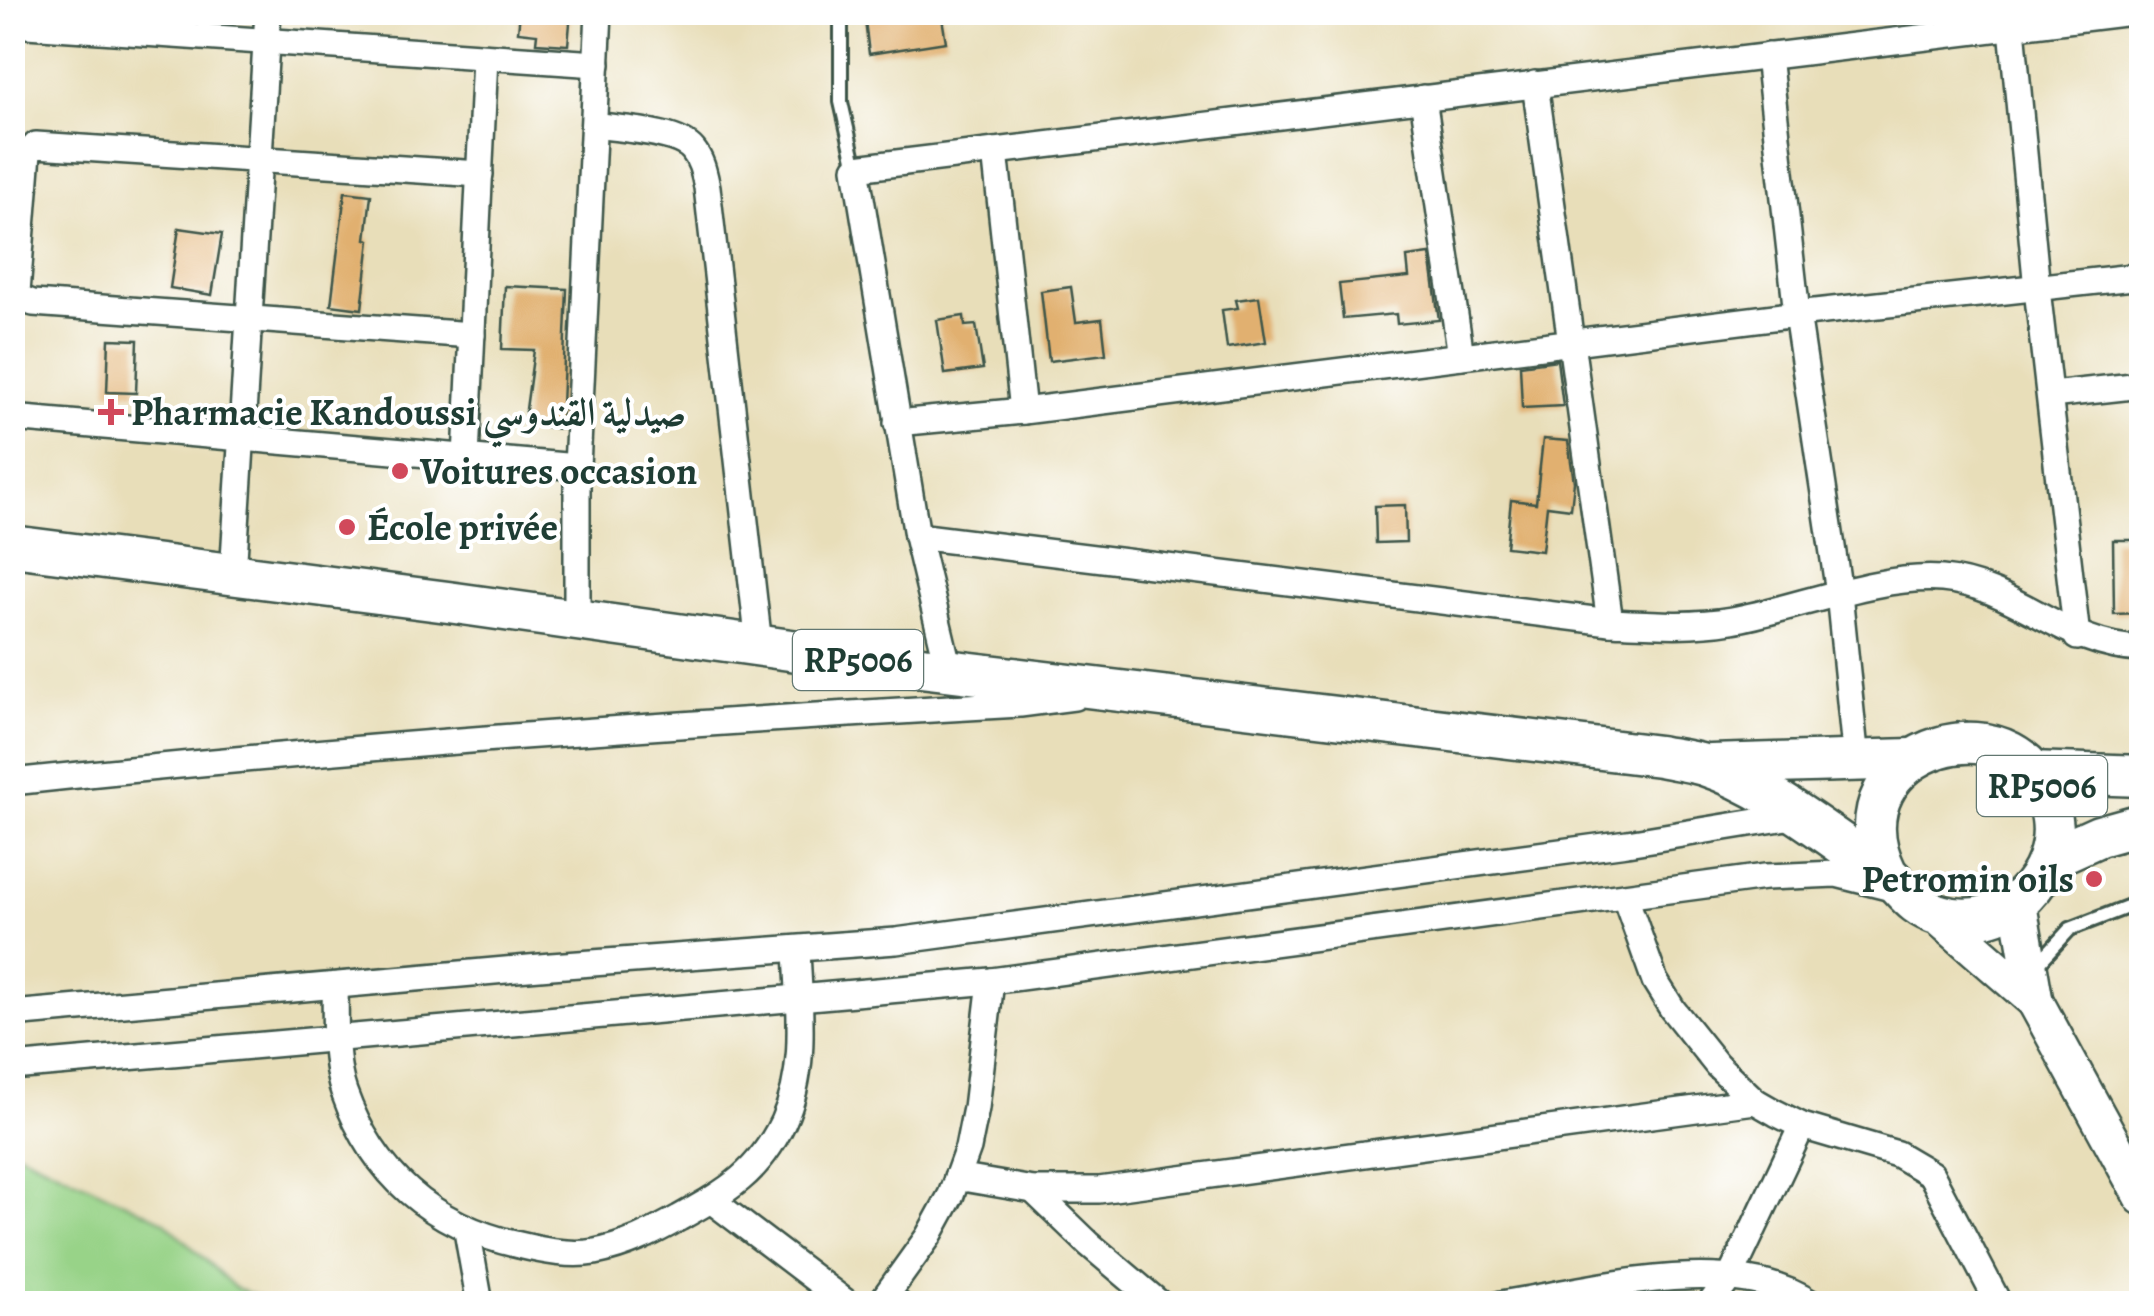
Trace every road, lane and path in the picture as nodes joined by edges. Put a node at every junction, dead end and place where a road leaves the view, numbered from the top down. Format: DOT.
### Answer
graph roads {
  1 [pos="268,12"];
  2 [pos="599,12"];
  3 [pos="841,12"];
  4 [pos="2132,12"];
  5 [pos="12,24"];
  6 [pos="2012,28"];
  7 [pos="265,42"];
  8 [pos="1768,56"];
  9 [pos="485,57"];
  10 [pos="597,64"];
  11 [pos="1535,84"];
  12 [pos="1423,98"];
  13 [pos="594,125"];
  14 [pos="995,151"];
  15 [pos="257,161"];
  16 [pos="856,168"];
  17 [pos="480,174"];
  18 [pos="17,219"];
  19 [pos="2142,276"];
  20 [pos="2038,289"];
  21 [pos="1797,314"];
  22 [pos="248,318"];
  23 [pos="472,335"];
  24 [pos="1572,342"];
  25 [pos="1462,356"];
  26 [pos="2142,386"];
  27 [pos="2051,395"];
  28 [pos="1023,411"];
  29 [pos="12,418"];
  30 [pos="898,423"];
  31 [pos="240,439"];
  32 [pos="466,458"];
  33 [pos="577,467"];
  34 [pos="916,536"];
  35 [pos="12,546"];
  36 [pos="233,576"];
  37 [pos="1840,593"];
  38 [pos="578,621"];
  39 [pos="1610,622"];
  40 [pos="2078,636"];
  41 [pos="759,645"];
  42 [pos="2142,649"];
  43 [pos="948,670"];
  44 [pos="1121,690"];
  45 [pos="1912,759"];
  46 [pos="1856,761"];
  47 [pos="1704,766"];
  48 [pos="2031,772"];
  49 [pos="2142,776"];
  50 [pos="12,782"];
  51 [pos="1799,815"];
  52 [pos="2142,824"];
  53 [pos="2048,858"];
  54 [pos="1894,882"];
  55 [pos="2142,895"];
  56 [pos="1626,897"];
  57 [pos="2018,901"];
  58 [pos="1934,913"];
  59 [pos="797,949"];
  60 [pos="990,981"];
  61 [pos="334,986"];
  62 [pos="2033,987"];
  63 [pos="798,1000"];
  64 [pos="12,1014"];
  65 [pos="337,1039"];
  66 [pos="12,1068"];
  67 [pos="1755,1101"];
  68 [pos="1802,1126"];
  69 [pos="957,1177"];
  70 [pos="1033,1190"];
  71 [pos="2142,1198"];
  72 [pos="711,1200"];
  73 [pos="467,1231"];
  74 [pos="1731,1276"];
  75 [pos="893,1299"];
  76 [pos="480,1304"];
  77 [pos="848,1304"];
  78 [pos="1160,1304"];
  79 [pos="1501,1304"];
  80 [pos="1710,1304"];
  81 [pos="1812,1304"];
  82 [pos="2000,1304"];
  1 -- 7 [label="street"];
  2 -- 10 [label="street"];
  3 -- 16 [label="lane"];
  4 -- 6 [label="street"];
  5 -- 7 [label="street"];
  6 -- 8 [label="street"];
  6 -- 20 [label="street"];
  7 -- 9 [label="street"];
  7 -- 15 [label="street"];
  8 -- 11 [label="street"];
  8 -- 21 [label="street"];
  9 -- 10 [label="street"];
  9 -- 17 [label="street"];
  10 -- 13 [label="street"];
  11 -- 12 [label="street"];
  11 -- 24 [label="street"];
  12 -- 14 [label="street"];
  12 -- 25 [label="street"];
  13 -- 33 [label="street"];
  13 -- 41 [label="street"];
  14 -- 16 [label="street"];
  14 -- 28 [label="street"];
  15 -- 17 [label="street"];
  15 -- 18 [label="street"];
  15 -- 22 [label="street"];
  16 -- 30 [label="street"];
  17 -- 23 [label="street"];
  18 -- 22 [label="street"];
  19 -- 20 [label="street"];
  20 -- 21 [label="street"];
  20 -- 27 [label="street"];
  21 -- 24 [label="street"];
  21 -- 37 [label="street"];
  22 -- 23 [label="street"];
  22 -- 31 [label="street"];
  23 -- 32 [label="street"];
  24 -- 25 [label="street"];
  24 -- 39 [label="street"];
  25 -- 28 [label="street"];
  26 -- 27 [label="street"];
  27 -- 40 [label="street"];
  28 -- 30 [label="street"];
  29 -- 31 [label="street"];
  30 -- 34 [label="street"];
  31 -- 32 [label="street"];
  31 -- 36 [label="street"];
  32 -- 33 [label="street"];
  33 -- 38 [label="street"];
  34 -- 39 [label="street"];
  34 -- 43 [label="street"];
  35 -- 36 [label="main road, RP5006"];
  36 -- 38 [label="main road, RP5006"];
  37 -- 39 [label="street"];
  37 -- 40 [label="street"];
  37 -- 46 [label="street"];
  38 -- 41 [label="main road, RP5006"];
  40 -- 42 [label="street"];
  41 -- 43 [label="main road, RP5006"];
  43 -- 44 [label="main road, RP5006"];
  44 -- 47 [label="main road, RP5006"];
  44 -- 50 [label="street"];
  45 -- 46 [label="main road, RP5006"];
  45 -- 48 [label="main road, RP5006"];
  45 -- 54 [label="main road"];
  46 -- 47 [label="main road, RP5006"];
  47 -- 51 [label="main road, RP5006"];
  48 -- 49 [label="main road, RP5006"];
  48 -- 53 [label="main road, RP5006"];
  51 -- 54 [label="main road, RP5006"];
  51 -- 59 [label="street"];
  52 -- 53 [label="main road, RP5006"];
  53 -- 57 [label="main road, RP5006"];
  54 -- 56 [label="street"];
  54 -- 58 [label="main road, RP5006"];
  55 -- 62 [label="lane"];
  56 -- 60 [label="street"];
  56 -- 67 [label="street"];
  57 -- 58 [label="main road, RP5006"];
  57 -- 62 [label="street"];
  58 -- 62 [label="street"];
  59 -- 61 [label="street"];
  59 -- 63 [label="street"];
  60 -- 63 [label="street"];
  60 -- 69 [label="street"];
  61 -- 64 [label="street"];
  61 -- 65 [label="street"];
  62 -- 71 [label="street"];
  63 -- 65 [label="street"];
  63 -- 72 [label="street"];
  65 -- 66 [label="street"];
  65 -- 73 [label="street"];
  67 -- 68 [label="street"];
  67 -- 70 [label="street"];
  68 -- 74 [label="street"];
  68 -- 82 [label="street"];
  69 -- 70 [label="street"];
  69 -- 75 [label="street"];
  70 -- 78 [label="street"];
  72 -- 73 [label="street"];
  72 -- 77 [label="street"];
  73 -- 76 [label="street"];
  74 -- 79 [label="street"];
  74 -- 80 [label="street"];
  74 -- 81 [label="street"];
}
